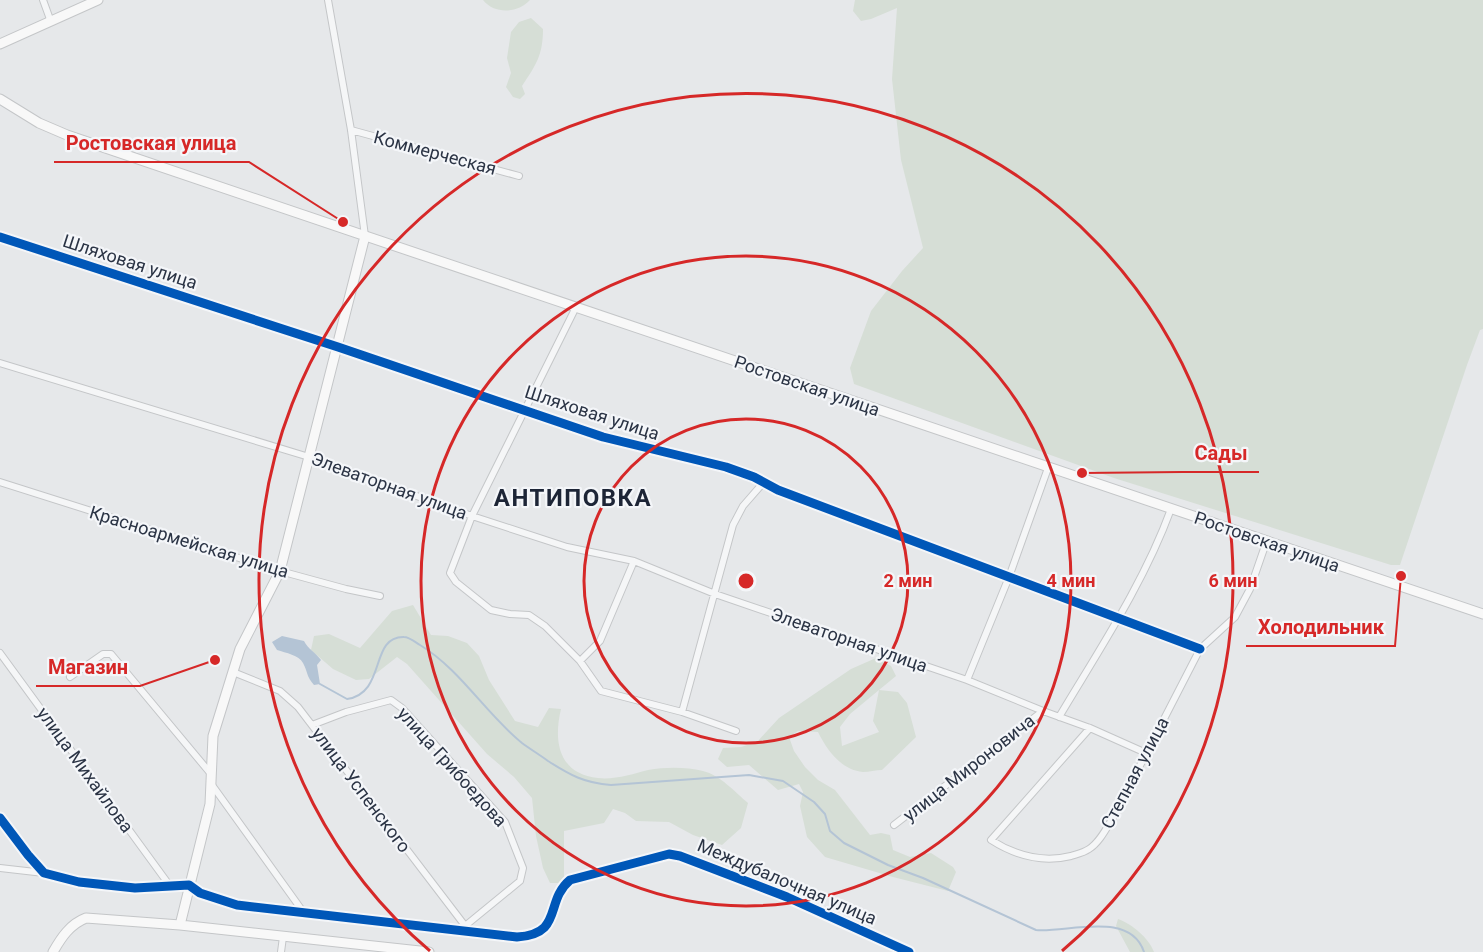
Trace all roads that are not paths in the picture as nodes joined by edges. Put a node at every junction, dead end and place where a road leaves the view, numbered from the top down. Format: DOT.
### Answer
graph roads {
  1 [pos="43,0"];
  2 [pos="98,0"];
  3 [pos="328,0"];
  4 [pos="51,22"];
  5 [pos="0,44"];
  6 [pos="0,99"];
  7 [pos="351,130"];
  8 [pos="519,176"];
  9 [pos="365,236"];
  10 [pos="0,237"];
  11 [pos="576,307"];
  12 [pos="338,347"];
  13 [pos="0,363"];
  14 [pos="525,409"];
  15 [pos="309,457"];
  16 [pos="1048,468"];
  17 [pos="0,482"];
  18 [pos="763,483"];
  19 [pos="1171,509"];
  20 [pos="472,516"];
  21 [pos="1267,540"];
  22 [pos="633,561"];
  23 [pos="280,571"];
  24 [pos="1009,577"];
  25 [pos="715,594"];
  26 [pos="380,596"];
  27 [pos="1483,614"];
  28 [pos="1118,618"];
  29 [pos="1200,649"];
  30 [pos="0,653"];
  31 [pos="580,661"];
  32 [pos="233,672"];
  33 [pos="70,677"];
  34 [pos="967,680"];
  35 [pos="1043,711"];
  36 [pos="682,712"];
  37 [pos="1059,717"];
  38 [pos="312,725"];
  39 [pos="1090,728"];
  40 [pos="736,731"];
  41 [pos="1146,753"];
  42 [pos="212,775"];
  43 [pos="212,785"];
  44 [pos="0,818"];
  45 [pos="894,825"];
  46 [pos="0,868"];
  47 [pos="44,873"];
  48 [pos="189,885"];
  49 [pos="170,886"];
  50 [pos="304,913"];
  51 [pos="180,925"];
  52 [pos="465,926"];
  53 [pos="470,933"];
  54 [pos="283,937"];
  55 [pos="52,952"];
  56 [pos="281,952"];
  57 [pos="429,952"];
  58 [pos="909,952"];
  1 -- 4 [label="street"];
  2 -- 4 [label="main road"];
  3 -- 7 [label="street"];
  4 -- 5 [label="main road"];
  6 -- 9 [label="main road, Ростовская улица"];
  7 -- 8 [label="street, Коммерческая"];
  7 -- 9 [label="street"];
  9 -- 11 [label="main road, Ростовская улица"];
  9 -- 12 [label="main road"];
  10 -- 12 [label="street, Шляховая улица"];
  11 -- 14 [label="street"];
  11 -- 16 [label="main road, Ростовская улица"];
  12 -- 14 [label="street, Шляховая улица"];
  12 -- 15 [label="main road"];
  13 -- 15 [label="street, Элеваторная улица"];
  14 -- 18 [label="street, Шляховая улица"];
  14 -- 20 [label="street"];
  15 -- 20 [label="street, Элеваторная улица"];
  15 -- 23 [label="main road"];
  16 -- 19 [label="main road, Ростовская улица"];
  16 -- 24 [label="street"];
  17 -- 23 [label="street, Красноармейская улица"];
  18 -- 24 [label="street, Шляховая улица"];
  18 -- 25 [label="street"];
  19 -- 21 [label="main road, Ростовская улица"];
  19 -- 28 [label="street, улица Мироновича"];
  20 -- 22 [label="street, Элеваторная улица"];
  20 -- 31 [label="street"];
  21 -- 27 [label="main road, Ростовская улица"];
  21 -- 29 [label="street, Степная улица"];
  22 -- 25 [label="street, Элеваторная улица"];
  22 -- 31 [label="street"];
  23 -- 26 [label="street, Красноармейская улица"];
  23 -- 32 [label="main road"];
  24 -- 28 [label="street, Шляховая улица"];
  24 -- 34 [label="street"];
  25 -- 34 [label="street, Элеваторная улица"];
  25 -- 36 [label="street"];
  28 -- 29 [label="street, Шляховая улица"];
  28 -- 37 [label="street, улица Мироновича"];
  29 -- 41 [label="street, Степная улица"];
  30 -- 49 [label="street, улица Михайлова"];
  31 -- 36 [label="street"];
  32 -- 38 [label="street, улица Успенского"];
  32 -- 42 [label="main road"];
  33 -- 42 [label="street"];
  34 -- 35 [label="street, Элеваторная улица"];
  35 -- 37 [label="street, Элеваторная улица"];
  35 -- 45 [label="street, улица Мироновича"];
  36 -- 40 [label="street"];
  37 -- 39 [label="street, Элеваторная улица"];
  38 -- 52 [label="street, улица Успенского"];
  38 -- 52 [label="street, улица Грибоедова"];
  39 -- 41 [label="street, Элеваторная улица"];
  39 -- 41 [label="street, Степная улица"];
  42 -- 43 [label="main road"];
  43 -- 48 [label="main road"];
  43 -- 50 [label="street"];
  44 -- 47 [label="street"];
  46 -- 47 [label="street"];
  47 -- 49 [label="street"];
  48 -- 49 [label="street"];
  48 -- 50 [label="street"];
  48 -- 51 [label="main road"];
  50 -- 53 [label="street"];
  51 -- 54 [label="main road"];
  51 -- 55 [label="main road"];
  52 -- 53 [label="street, улица Успенского"];
  53 -- 58 [label="street, Междубалочная улица"];
  54 -- 56 [label="street"];
  54 -- 57 [label="main road"];
}
